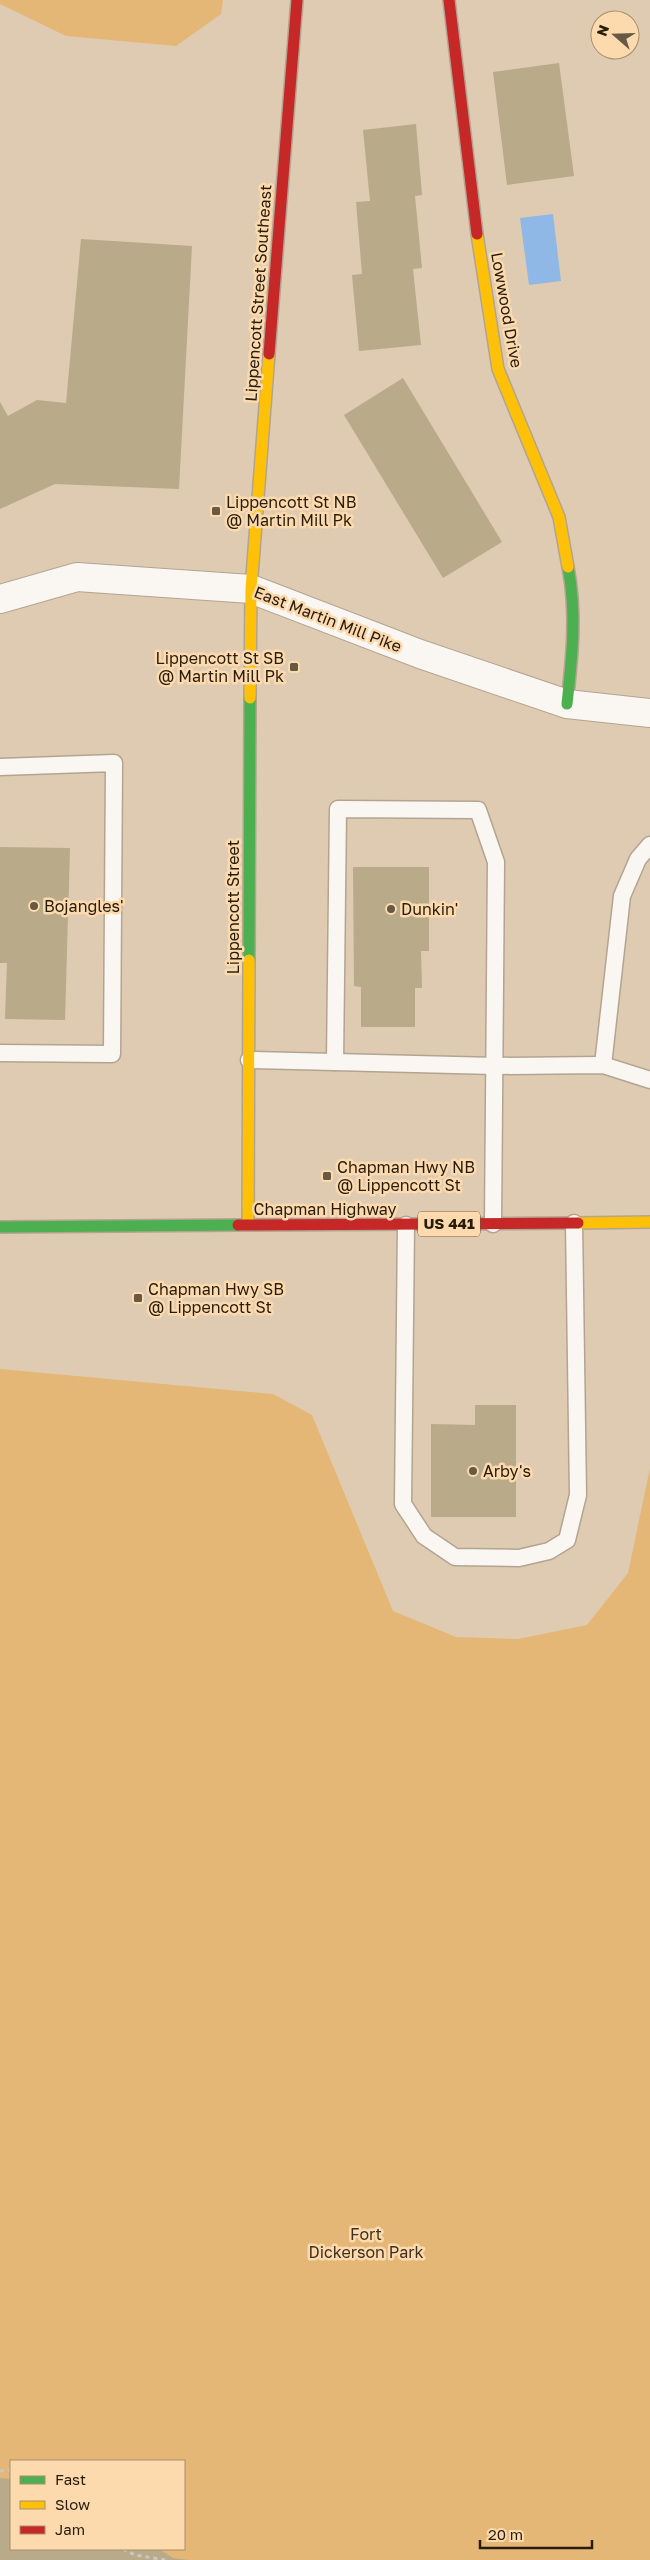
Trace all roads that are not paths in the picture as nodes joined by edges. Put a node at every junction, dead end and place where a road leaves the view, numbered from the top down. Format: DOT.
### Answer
graph roads {
  1 [pos="297,0"];
  2 [pos="449,0"];
  3 [pos="252,589"];
  4 [pos="0,599"];
  5 [pos="567,704"];
  6 [pos="650,713"];
  7 [pos="0,767"];
  8 [pos="650,845"];
  9 [pos="0,1053"];
  10 [pos="249,1060"];
  11 [pos="335,1062"];
  12 [pos="603,1065"];
  13 [pos="495,1066"];
  14 [pos="650,1080"];
  15 [pos="650,1222"];
  16 [pos="574,1223"];
  17 [pos="406,1224"];
  18 [pos="493,1224"];
  19 [pos="248,1226"];
  20 [pos="0,1227"];
  1 -- 3 [label="main road, Lippencott Street Southeast"];
  2 -- 5 [label="main road, Lowwood Drive"];
  3 -- 4 [label="street, East Martin Mill Pike"];
  3 -- 5 [label="street, East Martin Mill Pike"];
  3 -- 10 [label="main road, Lippencott Street"];
  5 -- 6 [label="street, East Martin Mill Pike"];
  7 -- 9 [label="lane"];
  8 -- 12 [label="lane"];
  10 -- 11 [label="lane"];
  10 -- 19 [label="main road, Lippencott Street"];
  11 -- 13 [label="lane"];
  11 -- 13 [label="lane"];
  12 -- 13 [label="lane"];
  12 -- 14 [label="lane"];
  13 -- 18 [label="lane"];
  15 -- 16 [label="main road, Chapman Highway / US 441"];
  16 -- 17 [label="lane"];
  16 -- 18 [label="main road, Chapman Highway / US 441"];
  17 -- 18 [label="main road, Chapman Highway / US 441"];
  17 -- 19 [label="main road, Chapman Highway / US 441"];
  19 -- 20 [label="main road, Chapman Highway / US 441"];
}
